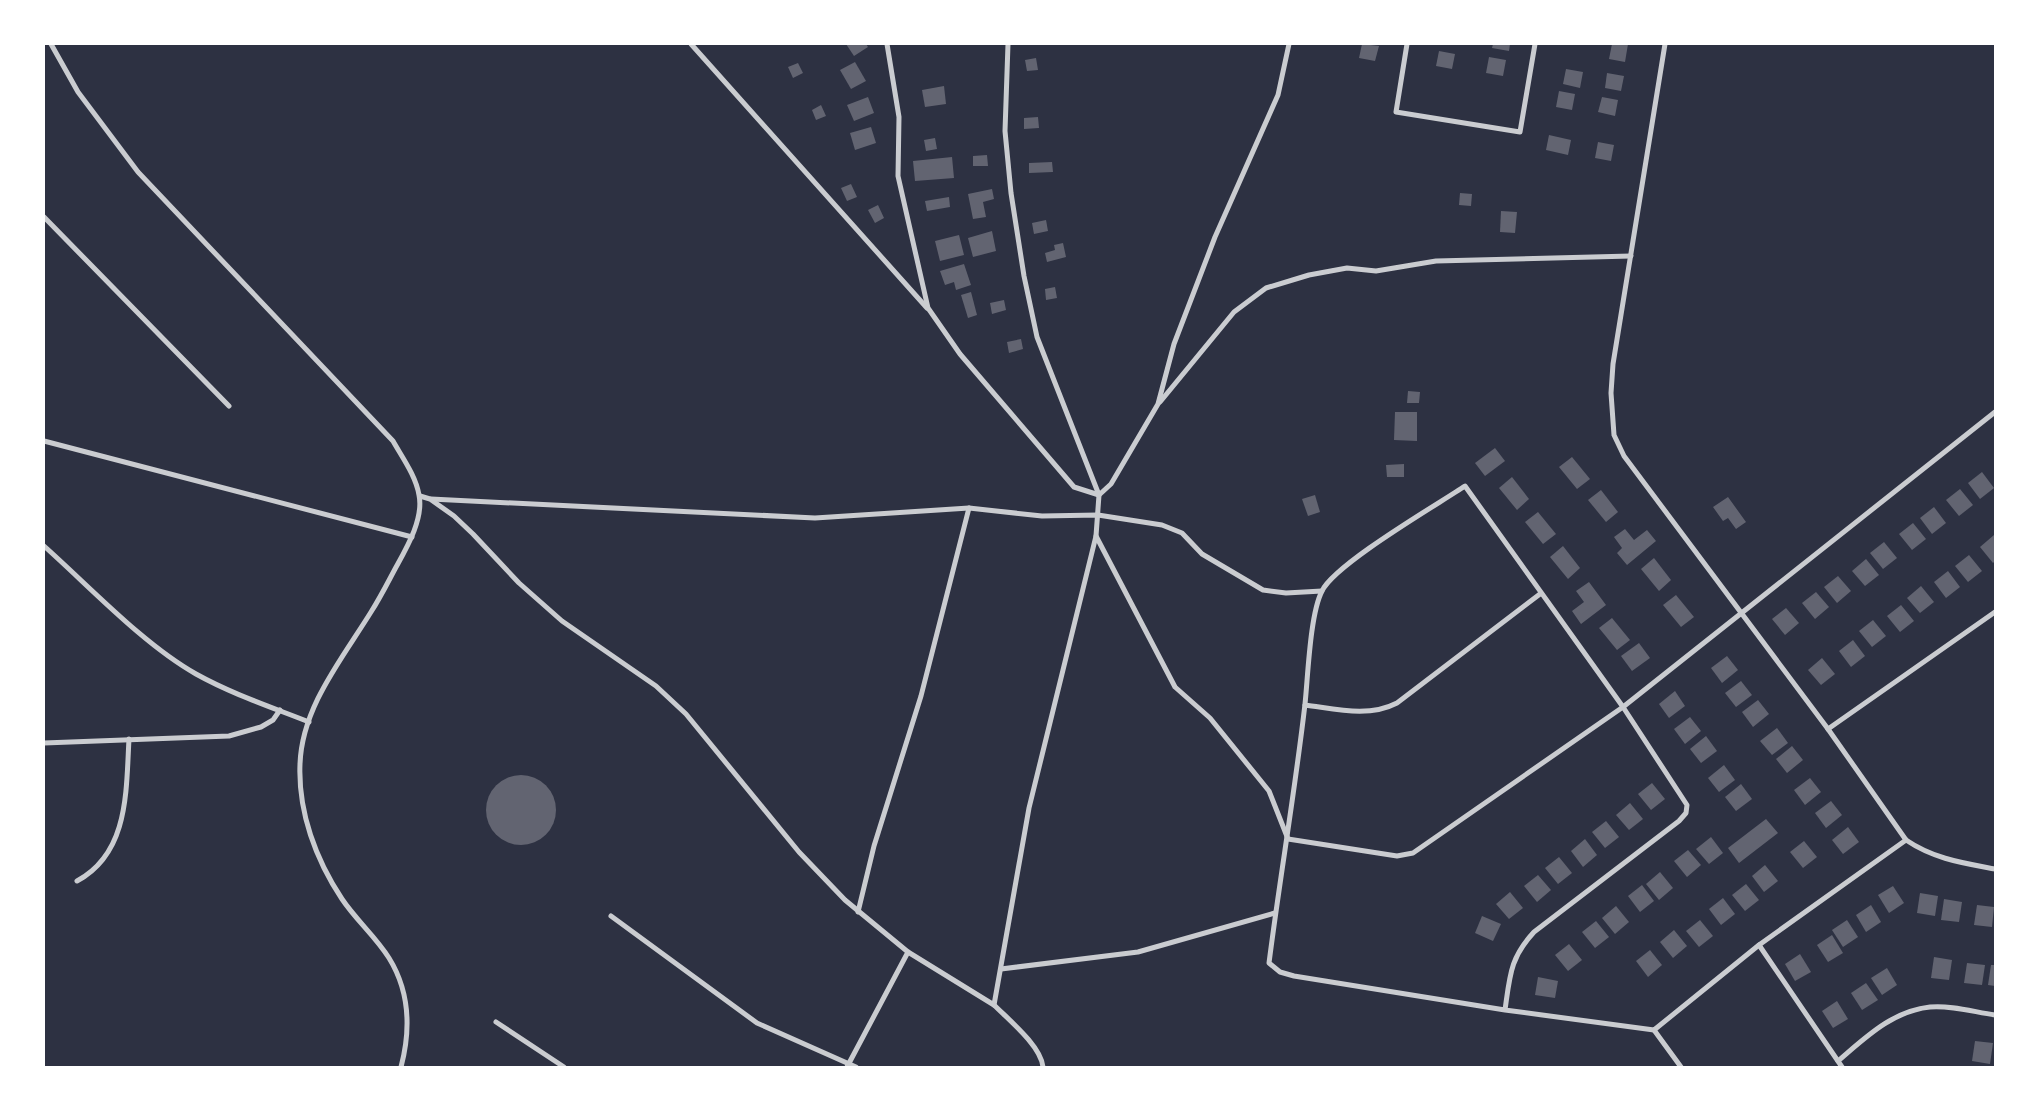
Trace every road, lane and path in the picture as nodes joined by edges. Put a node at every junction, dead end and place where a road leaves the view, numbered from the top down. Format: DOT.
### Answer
graph roads {
  1 [pos="51,44"];
  2 [pos="691,44"];
  3 [pos="887,44"];
  4 [pos="1008,44"];
  5 [pos="1289,44"];
  6 [pos="1407,44"];
  7 [pos="1535,44"];
  8 [pos="1666,44"];
  9 [pos="44,217"];
  10 [pos="1631,256"];
  11 [pos="928,308"];
  12 [pos="1158,404"];
  13 [pos="229,406"];
  14 [pos="1995,412"];
  15 [pos="44,442"];
  16 [pos="420,496"];
  17 [pos="1099,496"];
  18 [pos="430,499"];
  19 [pos="969,508"];
  20 [pos="1098,515"];
  21 [pos="1096,536"];
  22 [pos="412,537"];
  23 [pos="44,546"];
  24 [pos="1322,591"];
  25 [pos="1540,594"];
  26 [pos="1995,612"];
  27 [pos="1742,614"];
  28 [pos="1305,705"];
  29 [pos="1623,707"];
  30 [pos="280,710"];
  31 [pos="309,722"];
  32 [pos="1828,729"];
  33 [pos="128,739"];
  34 [pos="44,743"];
  35 [pos="1288,839"];
  36 [pos="1906,840"];
  37 [pos="1995,869"];
  38 [pos="77,881"];
  39 [pos="858,912"];
  40 [pos="1276,913"];
  41 [pos="611,916"];
  42 [pos="1759,945"];
  43 [pos="908,952"];
  44 [pos="1002,969"];
  45 [pos="994,1005"];
  46 [pos="1505,1010"];
  47 [pos="1995,1015"];
  48 [pos="496,1022"];
  49 [pos="1654,1030"];
  50 [pos="1838,1061"];
  51 [pos="848,1066"];
  52 [pos="401,1067"];
  53 [pos="564,1067"];
  54 [pos="856,1067"];
  55 [pos="1043,1067"];
  56 [pos="1681,1067"];
  57 [pos="1842,1067"];
  1 -- 16 [label="street"];
  2 -- 11 [label="street"];
  3 -- 11 [label="street"];
  4 -- 17 [label="street"];
  5 -- 12 [label="street"];
  6 -- 7 [label="street"];
  8 -- 10 [label="street"];
  9 -- 13 [label="street"];
  10 -- 12 [label="street"];
  10 -- 27 [label="street"];
  11 -- 17 [label="street"];
  12 -- 17 [label="street"];
  14 -- 27 [label="street"];
  15 -- 22 [label="street"];
  16 -- 18 [label="street"];
  16 -- 22 [label="street"];
  17 -- 20 [label="street"];
  18 -- 19 [label="street"];
  18 -- 39 [label="street"];
  19 -- 20 [label="street"];
  19 -- 39 [label="street"];
  20 -- 21 [label="street"];
  20 -- 24 [label="street"];
  21 -- 35 [label="street"];
  21 -- 44 [label="street"];
  22 -- 31 [label="street"];
  23 -- 30 [label="street"];
  24 -- 25 [label="street"];
  24 -- 28 [label="street"];
  25 -- 28 [label="street"];
  25 -- 29 [label="street"];
  26 -- 32 [label="street"];
  27 -- 29 [label="street"];
  27 -- 32 [label="street"];
  28 -- 35 [label="street"];
  29 -- 35 [label="street"];
  29 -- 46 [label="street"];
  30 -- 31 [label="street"];
  30 -- 33 [label="street"];
  31 -- 52 [label="street"];
  32 -- 36 [label="street"];
  33 -- 34 [label="street"];
  33 -- 38 [label="street"];
  35 -- 40 [label="street"];
  36 -- 37 [label="street"];
  36 -- 42 [label="street"];
  39 -- 43 [label="street"];
  40 -- 44 [label="street"];
  40 -- 46 [label="street"];
  41 -- 51 [label="street"];
  42 -- 49 [label="street"];
  42 -- 50 [label="street"];
  43 -- 45 [label="street"];
  43 -- 51 [label="street"];
  44 -- 45 [label="street"];
  45 -- 55 [label="street"];
  46 -- 49 [label="street"];
  47 -- 50 [label="street"];
  48 -- 53 [label="street"];
  49 -- 56 [label="street"];
  50 -- 57 [label="street"];
  51 -- 54 [label="street"];
}
